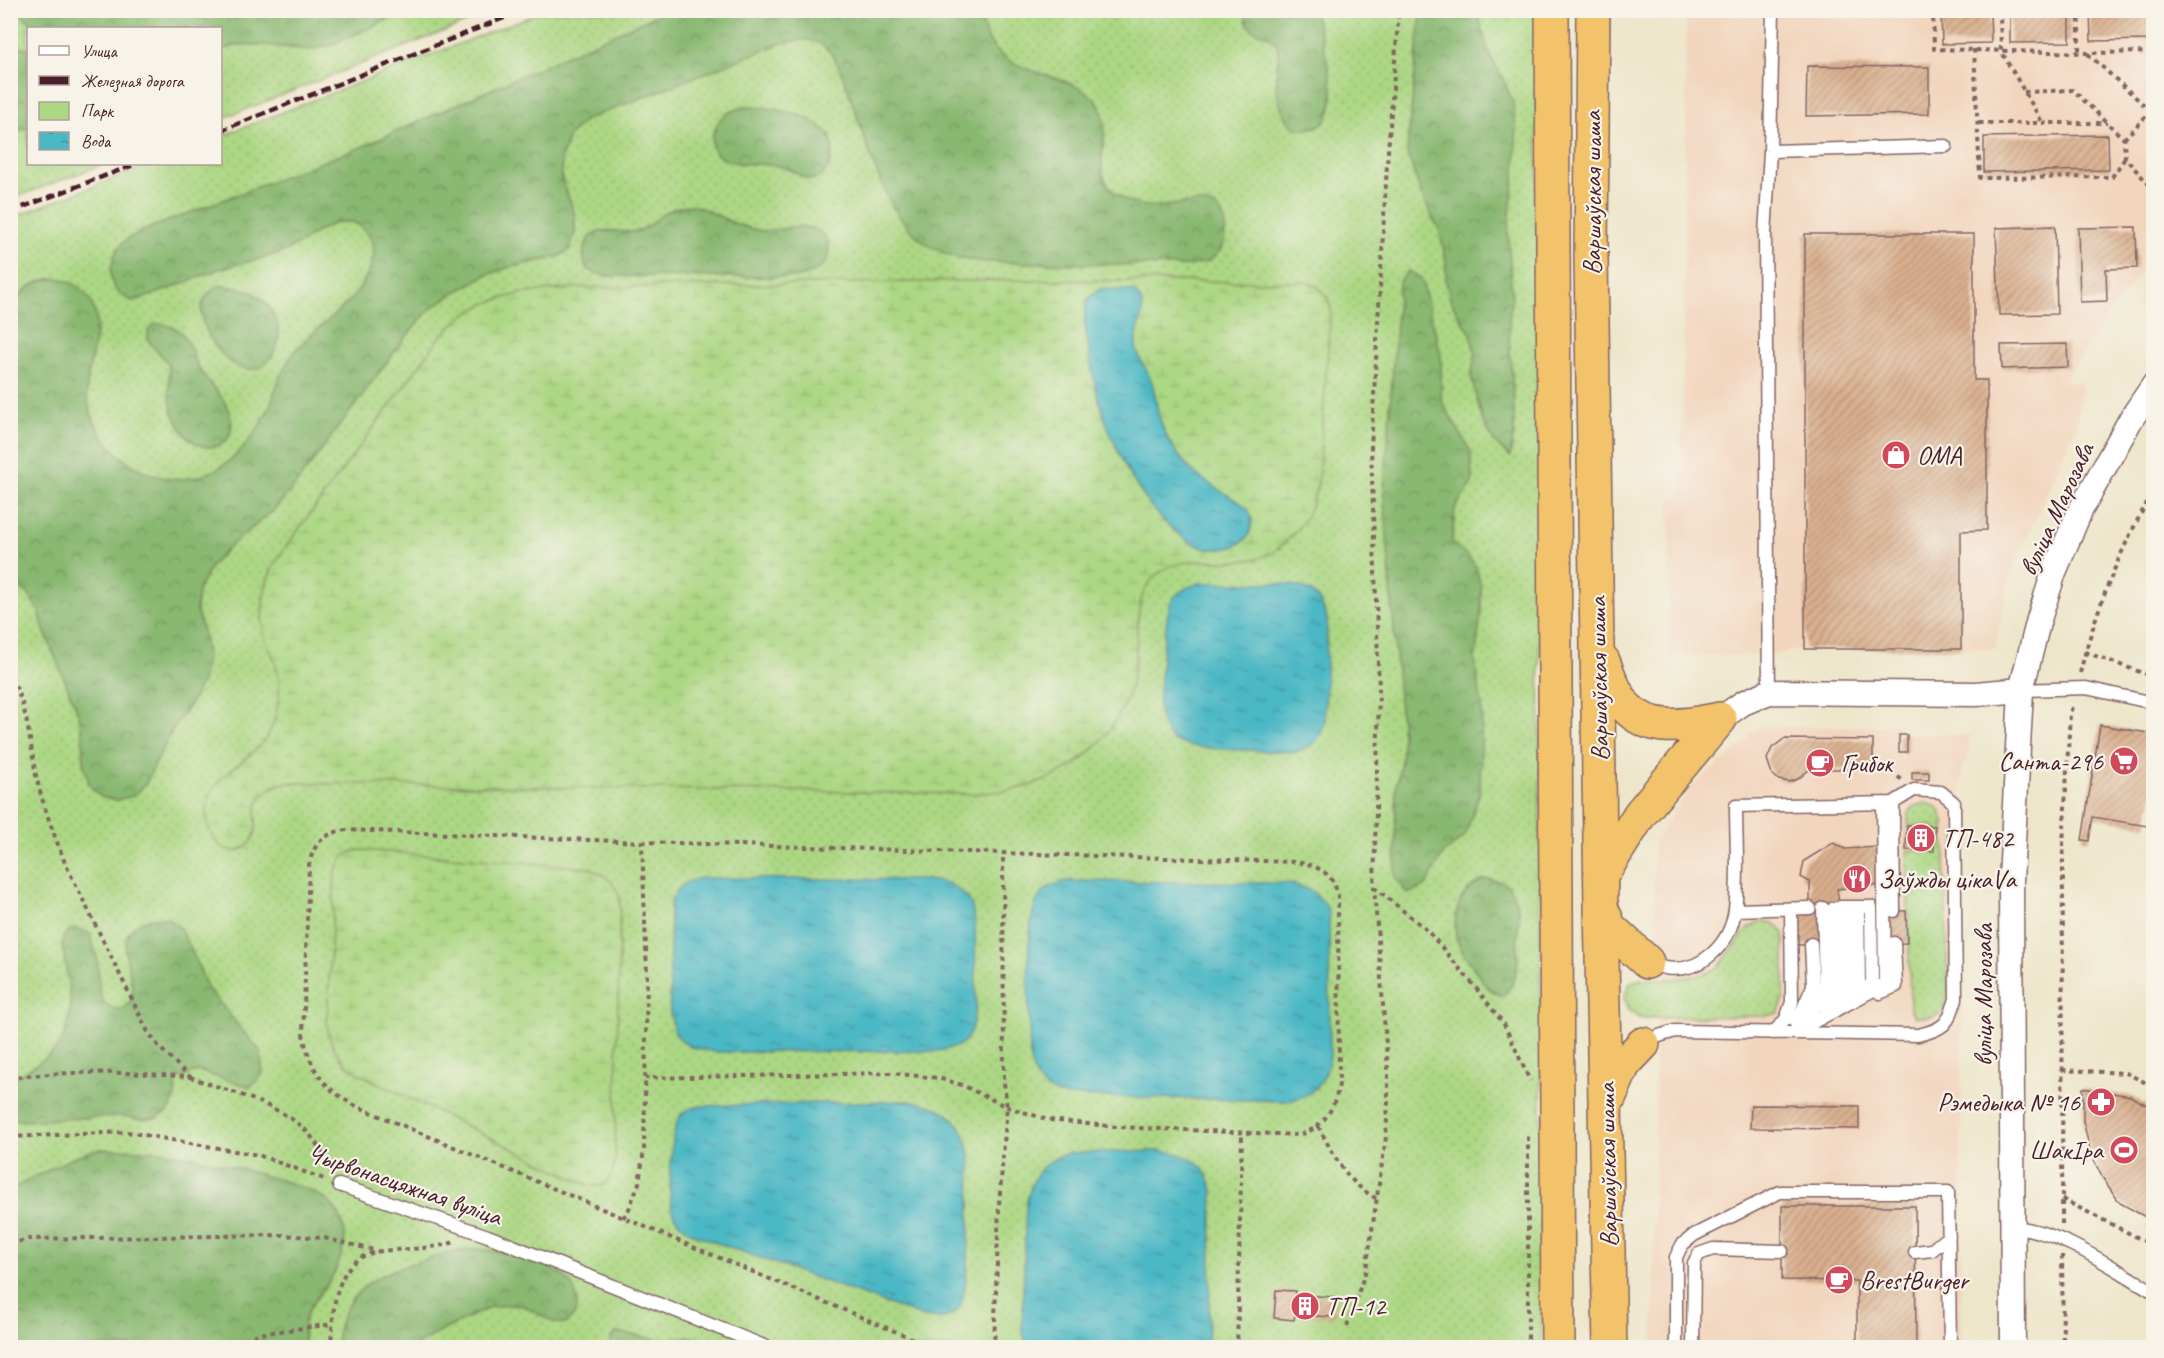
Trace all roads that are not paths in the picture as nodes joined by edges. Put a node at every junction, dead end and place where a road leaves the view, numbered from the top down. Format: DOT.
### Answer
graph roads {
  1 [pos="1552,10"];
  2 [pos="1593,10"];
  3 [pos="1773,10"];
  4 [pos="1946,146"];
  5 [pos="1770,151"];
  6 [pos="2154,385"];
  7 [pos="1598,650"];
  8 [pos="2021,690"];
  9 [pos="1769,692"];
  10 [pos="2154,703"];
  11 [pos="1720,719"];
  12 [pos="1888,803"];
  13 [pos="1601,892"];
  14 [pos="1791,908"];
  15 [pos="1810,908"];
  16 [pos="1841,908"];
  17 [pos="1735,910"];
  18 [pos="1894,911"];
  19 [pos="1894,943"];
  20 [pos="1811,944"];
  21 [pos="1647,962"];
  22 [pos="1773,1033"];
  23 [pos="1792,1034"];
  24 [pos="1643,1044"];
  25 [pos="1605,1108"];
  26 [pos="339,1185"];
  27 [pos="2012,1227"];
  28 [pos="1948,1236"];
  29 [pos="1782,1251"];
  30 [pos="1915,1252"];
  31 [pos="2154,1292"];
  32 [pos="1613,1339"];
  33 [pos="769,1347"];
  34 [pos="1558,1347"];
  35 [pos="1674,1347"];
  36 [pos="1693,1347"];
  37 [pos="1950,1347"];
  38 [pos="2013,1347"];
  1 -- 34 [label="highway, Варшаўская шаша"];
  2 -- 7 [label="highway, Варшаўская шаша"];
  3 -- 5 [label="lane"];
  4 -- 5 [label="lane"];
  5 -- 9 [label="lane"];
  6 -- 8 [label="street, вуліца Марозава"];
  7 -- 11 [label="highway"];
  7 -- 13 [label="highway, Варшаўская шаша"];
  8 -- 9 [label="street"];
  8 -- 10 [label="lane"];
  8 -- 27 [label="street, вуліца Марозава"];
  9 -- 11 [label="street"];
  11 -- 13 [label="highway"];
  12 -- 17 [label="lane"];
  12 -- 18 [label="lane"];
  12 -- 23 [label="lane"];
  12 -- 23 [label="lane"];
  13 -- 21 [label="highway"];
  13 -- 25 [label="highway, Варшаўская шаша"];
  14 -- 15 [label="lane"];
  14 -- 17 [label="lane"];
  14 -- 22 [label="lane"];
  16 -- 23 [label="lane"];
  16 -- 23 [label="lane"];
  16 -- 23 [label="lane"];
  17 -- 21 [label="lane"];
  19 -- 23 [label="lane"];
  20 -- 23 [label="lane"];
  22 -- 23 [label="lane"];
  22 -- 24 [label="lane"];
  24 -- 25 [label="highway"];
  25 -- 32 [label="highway, Варшаўская шаша"];
  26 -- 33 [label="lane, Чырвонасцяжная вуліца"];
  27 -- 31 [label="lane"];
  27 -- 38 [label="street, вуліца Марозава"];
  28 -- 30 [label="lane"];
  28 -- 35 [label="lane"];
  28 -- 37 [label="lane"];
  29 -- 36 [label="lane"];
}
